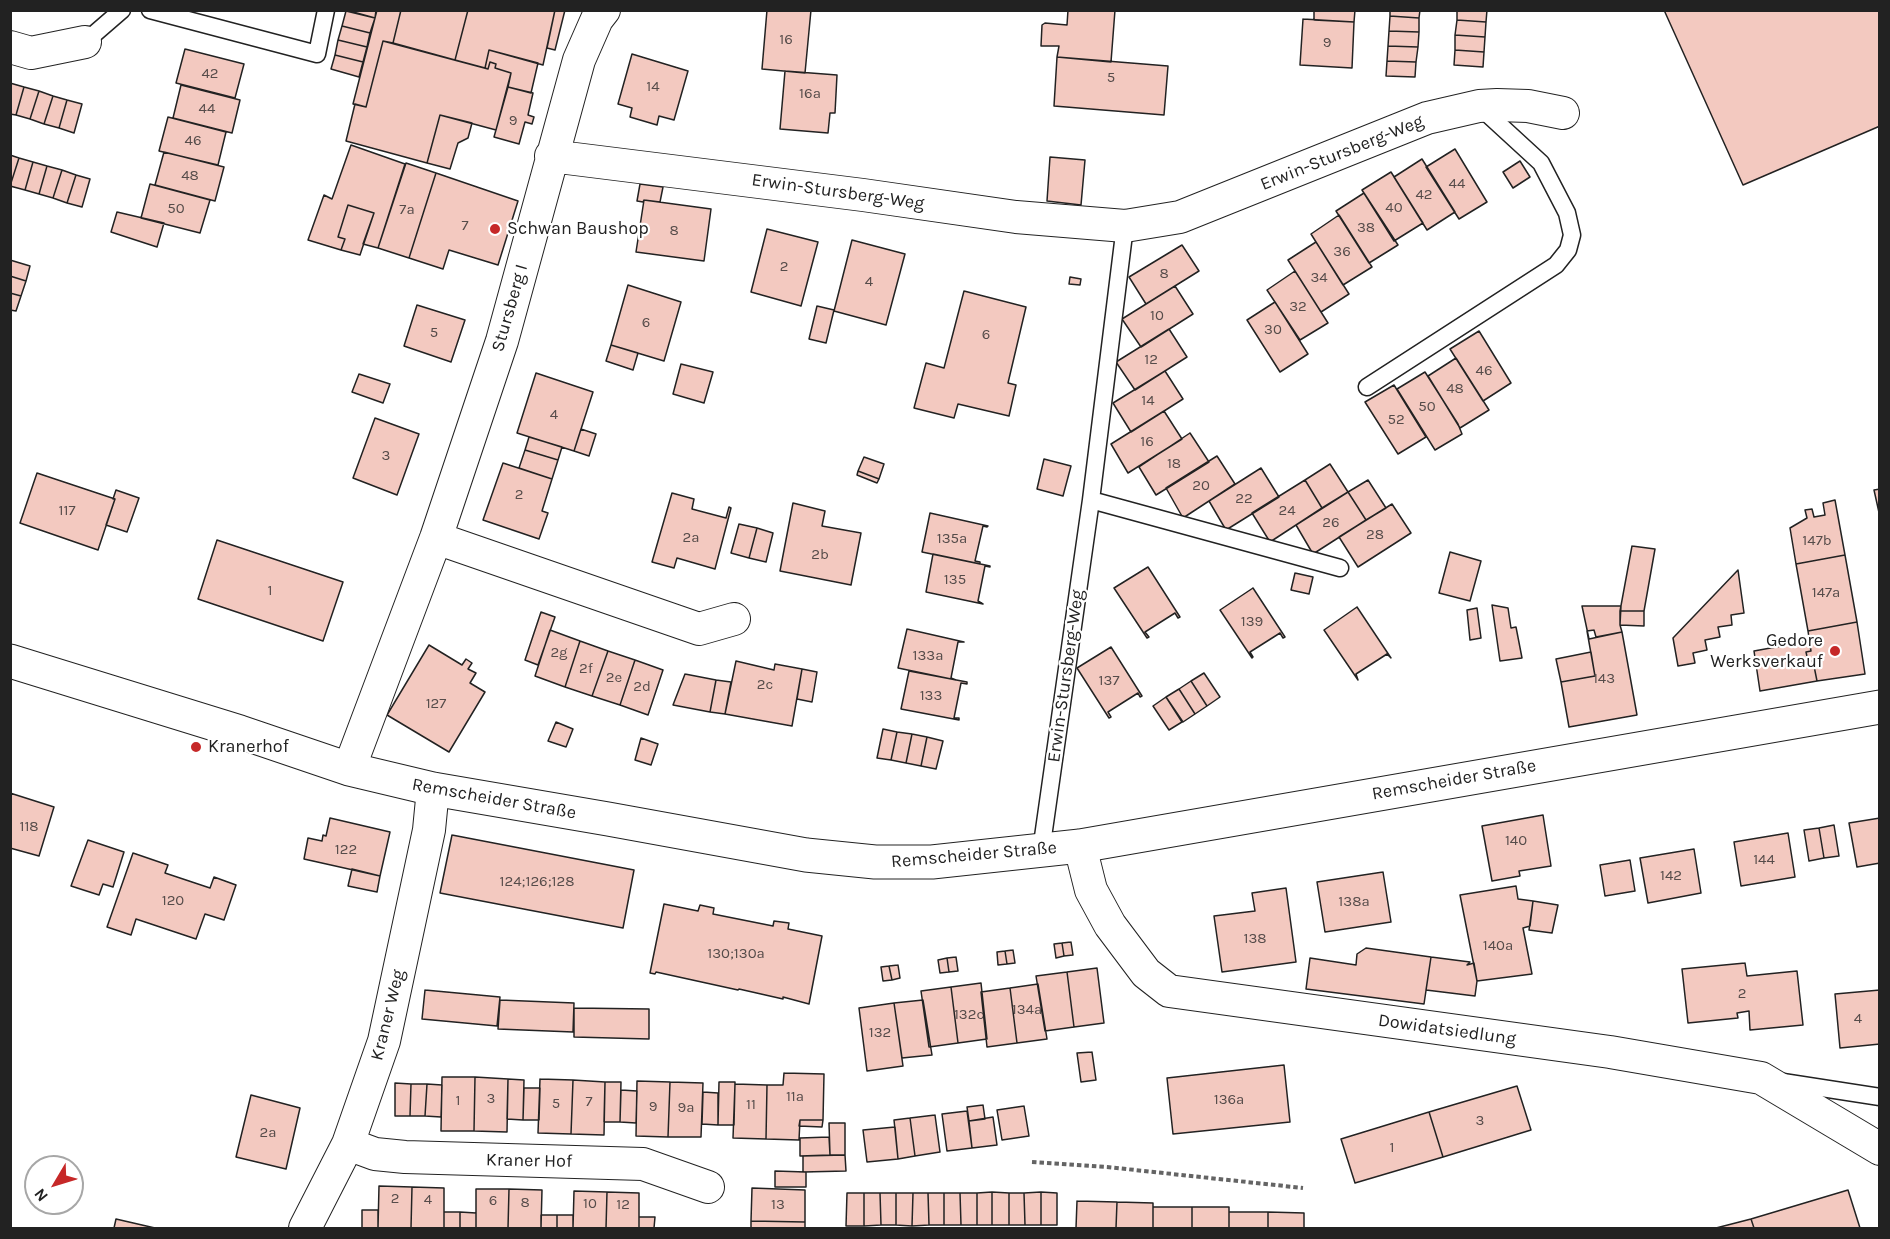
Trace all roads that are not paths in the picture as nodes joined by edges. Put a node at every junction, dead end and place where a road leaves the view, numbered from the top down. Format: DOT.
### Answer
graph roads {
  1 [pos="122,10"];
  2 [pos="150,10"];
  3 [pos="326,10"];
  4 [pos="604,10"];
  5 [pos="85,42"];
  6 [pos="10,47"];
  7 [pos="1479,106"];
  8 [pos="1563,113"];
  9 [pos="551,156"];
  10 [pos="1125,226"];
  11 [pos="1367,387"];
  12 [pos="1091,500"];
  13 [pos="436,538"];
  14 [pos="1340,568"];
  15 [pos="734,619"];
  16 [pos="10,661"];
  17 [pos="1880,706"];
  18 [pos="349,769"];
  19 [pos="433,789"];
  20 [pos="1080,846"];
  21 [pos="1041,851"];
  22 [pos="1761,1078"];
  23 [pos="1880,1097"];
  24 [pos="348,1144"];
  25 [pos="1880,1149"];
  26 [pos="708,1187"];
  27 [pos="305,1228"];
  1 -- 5 [label="lane"];
  2 -- 3 [label="lane"];
  4 -- 9 [label="street, Stursberg I"];
  5 -- 6 [label="street"];
  7 -- 8 [label="street, Erwin-Stursberg-Weg"];
  7 -- 10 [label="street, Erwin-Stursberg-Weg"];
  7 -- 11 [label="lane"];
  9 -- 10 [label="street, Erwin-Stursberg-Weg"];
  9 -- 13 [label="street, Stursberg I"];
  10 -- 12 [label="lane, Erwin-Stursberg-Weg"];
  12 -- 14 [label="lane"];
  12 -- 21 [label="lane, Erwin-Stursberg-Weg"];
  13 -- 15 [label="street"];
  13 -- 18 [label="street, Stursberg I"];
  16 -- 18 [label="main road, Remscheider Straße"];
  17 -- 20 [label="main road, Remscheider Straße"];
  18 -- 19 [label="main road, Remscheider Straße"];
  19 -- 21 [label="main road, Remscheider Straße"];
  19 -- 24 [label="street, Kraner Weg"];
  20 -- 21 [label="main road, Remscheider Straße"];
  20 -- 22 [label="street, Dowidatsiedlung"];
  22 -- 23 [label="lane"];
  22 -- 25 [label="street, Dowidatsiedlung"];
  24 -- 26 [label="street, Kraner Hof"];
  24 -- 27 [label="street, Kraner Weg"];
}
